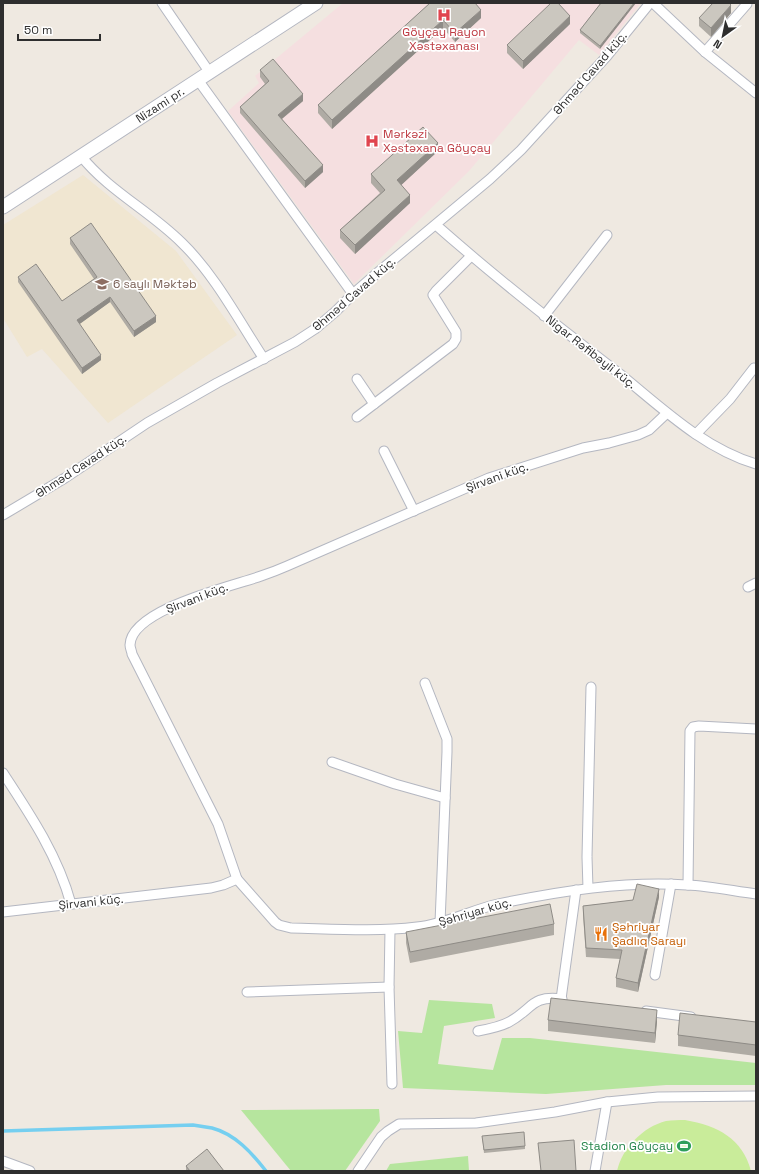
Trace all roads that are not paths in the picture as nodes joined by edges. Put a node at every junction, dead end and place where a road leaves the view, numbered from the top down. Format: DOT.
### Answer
graph roads {
  1 [pos="162,3"];
  2 [pos="316,3"];
  3 [pos="651,3"];
  4 [pos="747,4"];
  5 [pos="705,52"];
  6 [pos="210,72"];
  7 [pos="198,80"];
  8 [pos="756,93"];
  9 [pos="81,156"];
  10 [pos="3,207"];
  11 [pos="436,225"];
  12 [pos="607,235"];
  13 [pos="471,256"];
  14 [pos="353,294"];
  15 [pos="544,316"];
  16 [pos="264,359"];
  17 [pos="754,368"];
  18 [pos="358,379"];
  19 [pos="374,404"];
  20 [pos="668,413"];
  21 [pos="358,417"];
  22 [pos="696,434"];
  23 [pos="384,451"];
  24 [pos="756,464"];
  25 [pos="414,511"];
  26 [pos="3,515"];
  27 [pos="425,682"];
  28 [pos="591,687"];
  29 [pos="756,730"];
  30 [pos="332,762"];
  31 [pos="3,773"];
  32 [pos="445,798"];
  33 [pos="237,879"];
  34 [pos="671,884"];
  35 [pos="688,885"];
  36 [pos="588,888"];
  37 [pos="576,890"];
  38 [pos="756,894"];
  39 [pos="71,904"];
  40 [pos="3,912"];
  41 [pos="440,923"];
  42 [pos="390,930"];
  43 [pos="655,976"];
  44 [pos="389,987"];
  45 [pos="247,992"];
  46 [pos="560,999"];
  47 [pos="573,1001"];
  48 [pos="640,1010"];
  49 [pos="702,1018"];
  50 [pos="478,1031"];
  51 [pos="392,1084"];
  52 [pos="756,1096"];
  53 [pos="607,1102"];
  54 [pos="3,1162"];
  55 [pos="30,1171"];
  56 [pos="358,1171"];
  57 [pos="595,1171"];
  1 -- 6 [label="street"];
  2 -- 6 [label="street, Nizami pr."];
  3 -- 5 [label="street"];
  3 -- 11 [label="street, Əhməd Cavad küç."];
  4 -- 5 [label="street"];
  5 -- 8 [label="street"];
  6 -- 7 [label="street, Nizami pr."];
  7 -- 9 [label="street, Nizami pr."];
  7 -- 14 [label="street"];
  9 -- 10 [label="street, Nizami pr."];
  9 -- 16 [label="street"];
  11 -- 13 [label="street, Nigar Rəfibəyli küç."];
  11 -- 14 [label="street, Əhməd Cavad küç."];
  12 -- 15 [label="street"];
  13 -- 15 [label="street, Nigar Rəfibəyli küç."];
  13 -- 19 [label="street"];
  14 -- 16 [label="street, Əhməd Cavad küç."];
  15 -- 20 [label="street, Nigar Rəfibəyli küç."];
  16 -- 26 [label="street, Əhməd Cavad küç."];
  17 -- 22 [label="street"];
  18 -- 19 [label="street"];
  19 -- 21 [label="street"];
  20 -- 22 [label="street, Nigar Rəfibəyli küç."];
  20 -- 25 [label="street, Şirvani küç."];
  22 -- 24 [label="street, Nigar Rəfibəyli küç."];
  23 -- 25 [label="street"];
  25 -- 33 [label="street, Şirvani küç."];
  27 -- 32 [label="street"];
  28 -- 36 [label="street"];
  29 -- 35 [label="street"];
  30 -- 32 [label="street"];
  31 -- 39 [label="street"];
  32 -- 41 [label="street"];
  33 -- 39 [label="street, Şirvani küç."];
  33 -- 42 [label="street, Şəhriyar küç."];
  34 -- 35 [label="street, Şəhriyar küç."];
  34 -- 36 [label="street, Şəhriyar küç."];
  34 -- 43 [label="street"];
  35 -- 38 [label="street, Şəhriyar küç."];
  36 -- 37 [label="street, Şəhriyar küç."];
  37 -- 41 [label="street, Şəhriyar küç."];
  37 -- 46 [label="street"];
  39 -- 40 [label="street, Şirvani küç."];
  41 -- 42 [label="street, Şəhriyar küç."];
  42 -- 44 [label="street"];
  44 -- 45 [label="street"];
  44 -- 51 [label="street"];
  46 -- 47 [label="street"];
  46 -- 50 [label="street"];
  48 -- 49 [label="street"];
  52 -- 53 [label="street"];
  53 -- 56 [label="street"];
  53 -- 57 [label="street"];
  54 -- 55 [label="street"];
}
